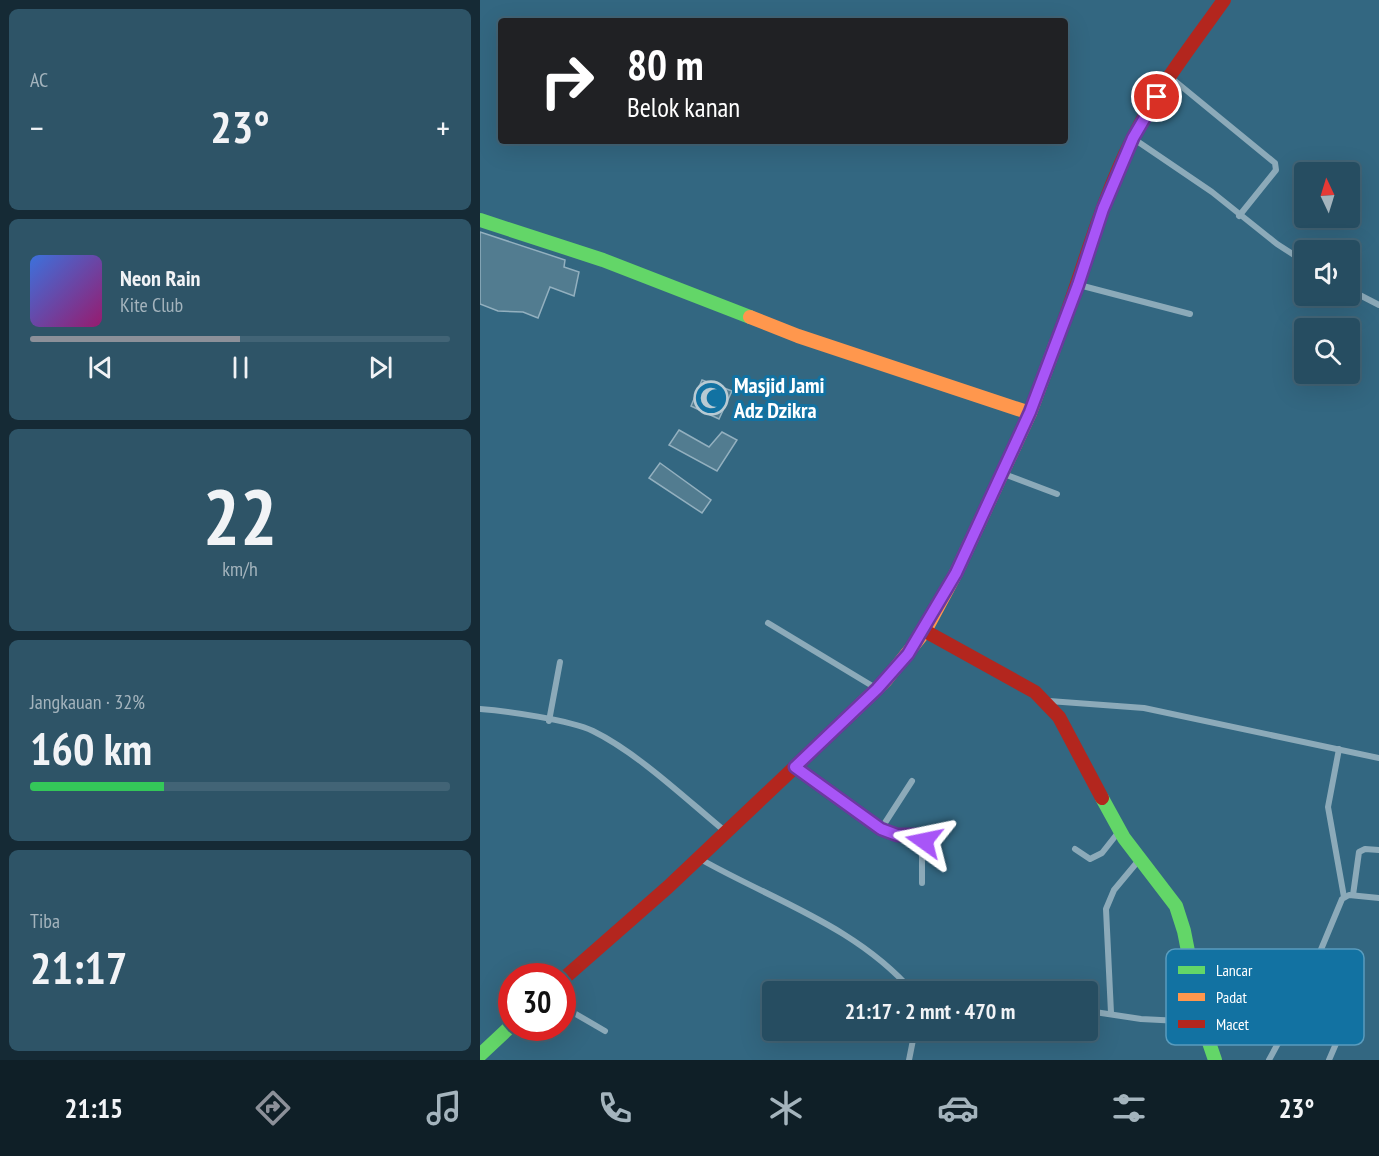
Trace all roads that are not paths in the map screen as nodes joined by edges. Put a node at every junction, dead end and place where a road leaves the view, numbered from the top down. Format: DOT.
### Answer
graph roads {
  1 [pos="1224,0"];
  2 [pos="1169,76"];
  3 [pos="1133,138"];
  4 [pos="1239,216"];
  5 [pos="480,220"];
  6 [pos="1294,254"];
  7 [pos="1078,285"];
  8 [pos="1360,295"];
  9 [pos="1379,305"];
  10 [pos="1190,314"];
  11 [pos="1030,412"];
  12 [pos="1004,474"];
  13 [pos="1057,494"];
  14 [pos="768,623"];
  15 [pos="925,631"];
  16 [pos="560,662"];
  17 [pos="877,689"];
  18 [pos="1047,701"];
  19 [pos="480,709"];
  20 [pos="549,721"];
  21 [pos="1339,749"];
  22 [pos="1379,758"];
  23 [pos="795,767"];
  24 [pos="912,781"];
  25 [pos="881,829"];
  26 [pos="1120,830"];
  27 [pos="726,832"];
  28 [pos="1075,849"];
  29 [pos="1379,850"];
  30 [pos="699,858"];
  31 [pos="1139,860"];
  32 [pos="922,883"];
  33 [pos="1353,895"];
  34 [pos="1344,897"];
  35 [pos="1379,898"];
  36 [pos="1187,949"];
  37 [pos="1322,949"];
  38 [pos="576,968"];
  39 [pos="902,981"];
  40 [pos="1098,1012"];
  41 [pos="1111,1013"];
  42 [pos="576,1014"];
  43 [pos="1166,1020"];
  44 [pos="605,1030"];
  45 [pos="498,1038"];
  46 [pos="913,1041"];
  47 [pos="1210,1045"];
  48 [pos="1277,1045"];
  49 [pos="1336,1045"];
  50 [pos="480,1055"];
  51 [pos="909,1060"];
  52 [pos="1215,1060"];
  53 [pos="1269,1060"];
  54 [pos="1329,1060"];
  1 -- 2 [label="main road"];
  2 -- 3 [label="main road"];
  2 -- 4 [label="street"];
  3 -- 4 [label="street"];
  3 -- 7 [label="main road"];
  4 -- 6 [label="street"];
  5 -- 11 [label="main road"];
  7 -- 10 [label="street"];
  7 -- 11 [label="main road"];
  8 -- 9 [label="street"];
  11 -- 12 [label="main road"];
  12 -- 13 [label="street"];
  12 -- 15 [label="main road"];
  14 -- 17 [label="street"];
  15 -- 17 [label="main road"];
  15 -- 18 [label="main road"];
  16 -- 20 [label="street"];
  17 -- 23 [label="main road"];
  18 -- 21 [label="street"];
  18 -- 26 [label="main road"];
  19 -- 20 [label="street"];
  20 -- 27 [label="street"];
  21 -- 22 [label="street"];
  21 -- 34 [label="street"];
  23 -- 25 [label="street"];
  23 -- 27 [label="main road"];
  24 -- 25 [label="street"];
  25 -- 32 [label="street"];
  26 -- 28 [label="street"];
  26 -- 31 [label="main road"];
  27 -- 30 [label="main road"];
  29 -- 33 [label="street"];
  30 -- 38 [label="main road"];
  30 -- 39 [label="street"];
  31 -- 36 [label="main road"];
  31 -- 41 [label="street"];
  33 -- 34 [label="street"];
  33 -- 35 [label="street"];
  34 -- 37 [label="street"];
  40 -- 41 [label="street"];
  41 -- 43 [label="street"];
  42 -- 44 [label="street"];
  45 -- 50 [label="main road"];
  46 -- 51 [label="street"];
  47 -- 52 [label="main road"];
  48 -- 53 [label="street"];
  49 -- 54 [label="street"];
}
